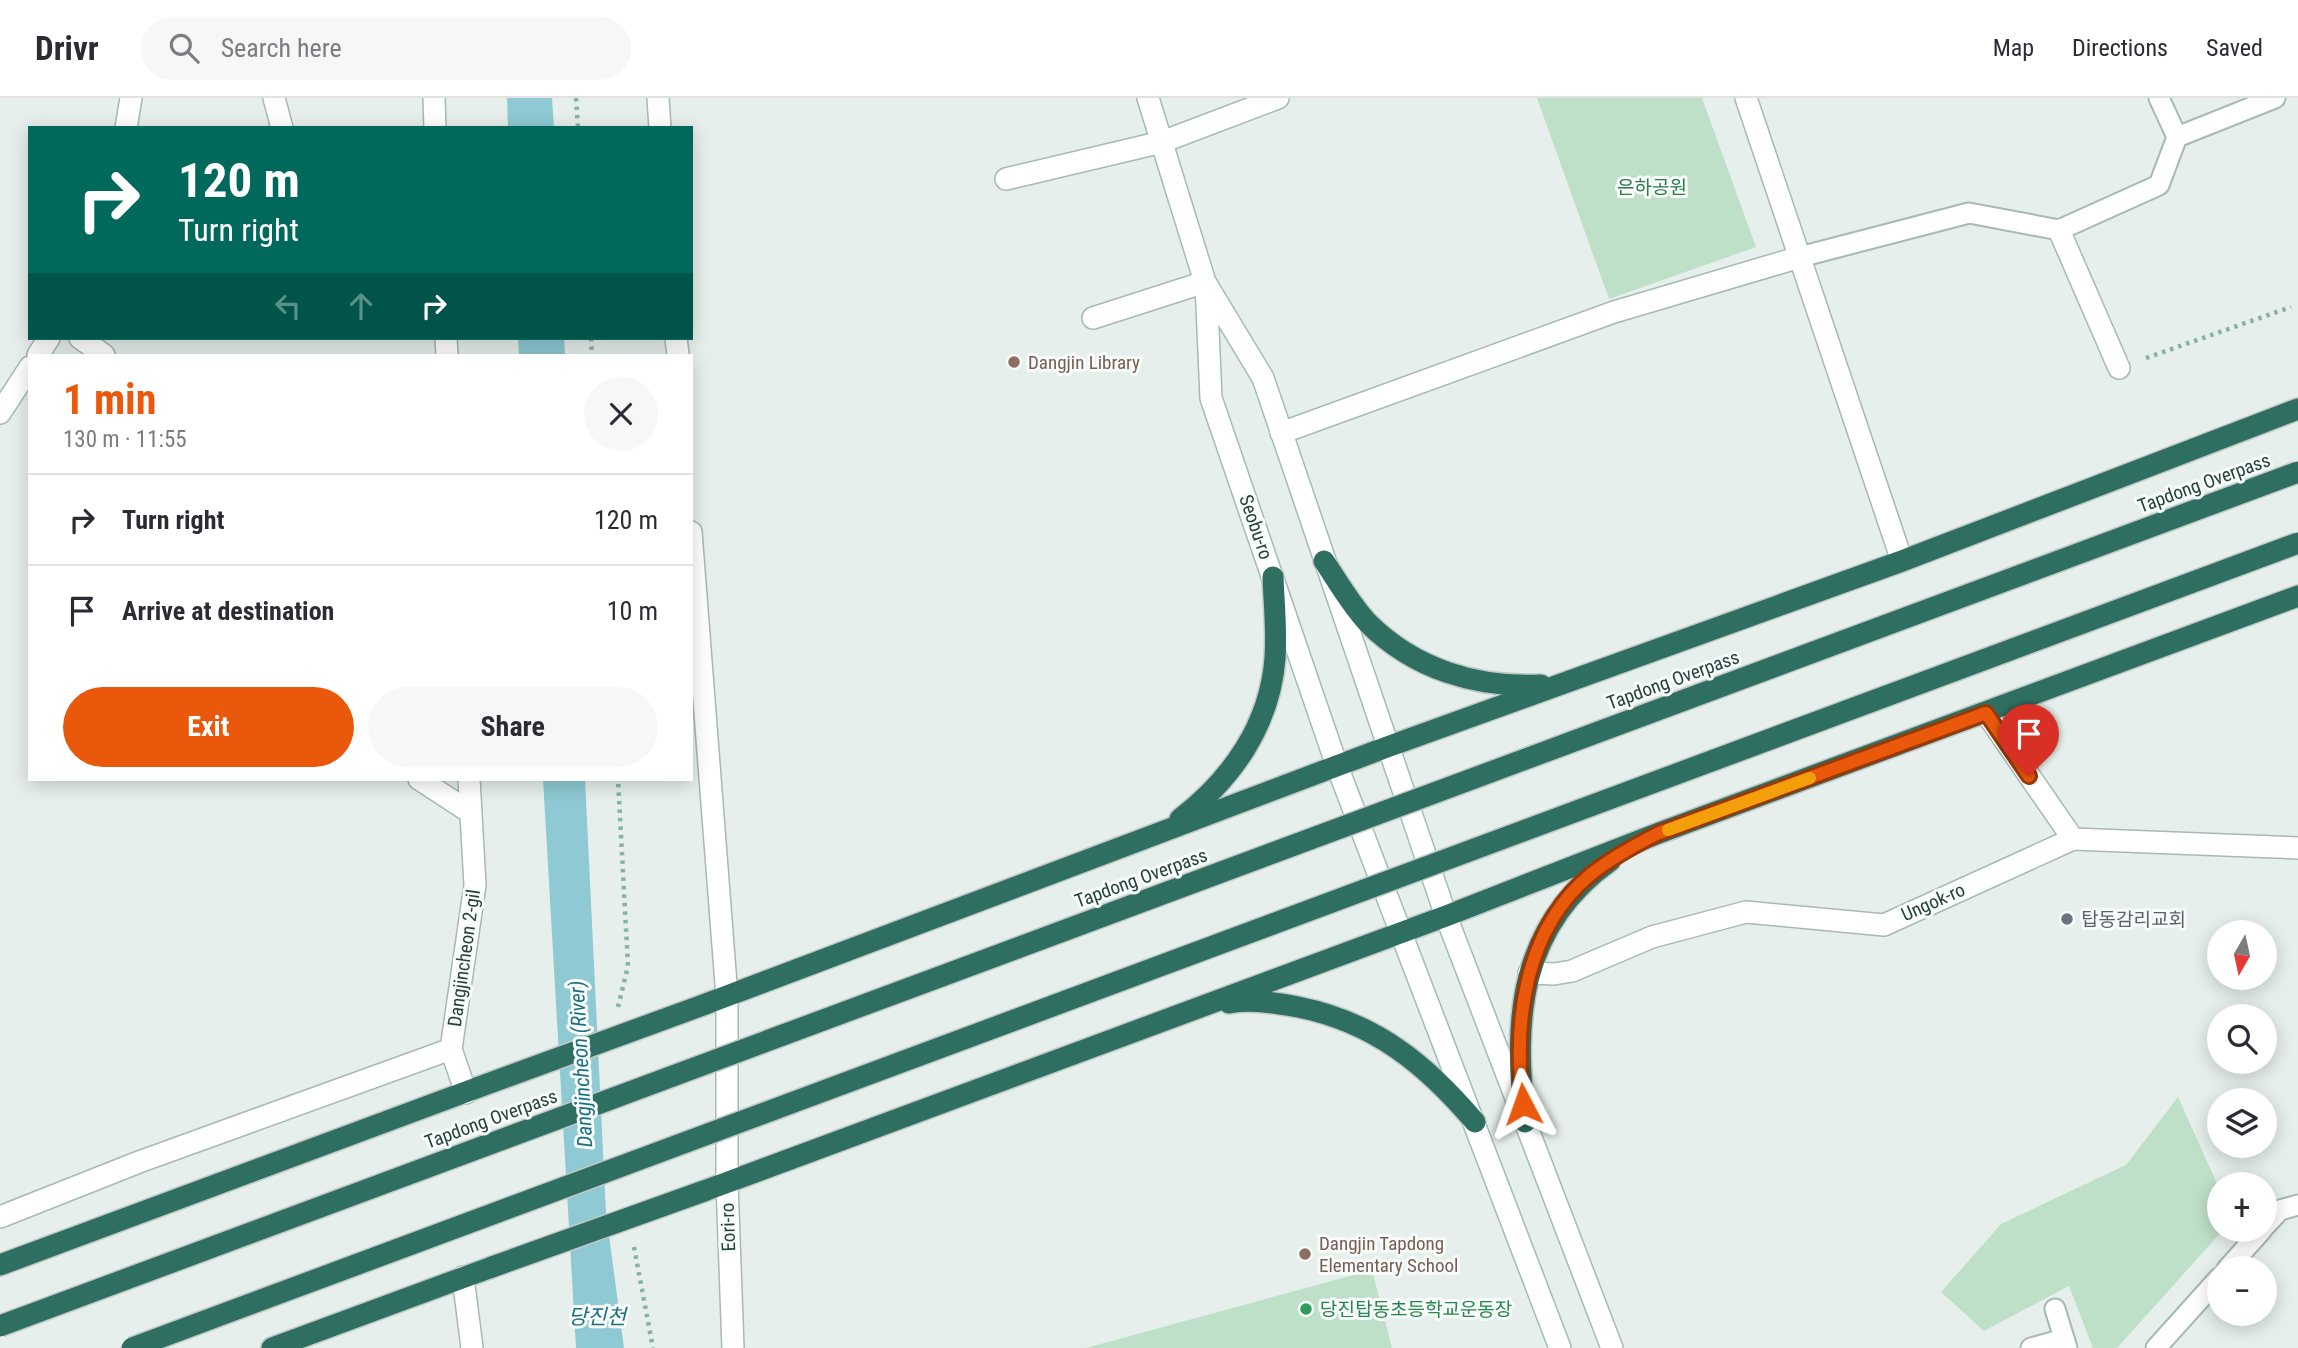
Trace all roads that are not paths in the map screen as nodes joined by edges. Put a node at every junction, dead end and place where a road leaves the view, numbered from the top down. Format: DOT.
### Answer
graph roads {
  1 [pos="131,98"];
  2 [pos="274,98"];
  3 [pos="433,98"];
  4 [pos="658,98"];
  5 [pos="1148,98"];
  6 [pos="1278,98"];
  7 [pos="1746,98"];
  8 [pos="2159,98"];
  9 [pos="2275,98"];
  10 [pos="126,126"];
  11 [pos="281,126"];
  12 [pos="435,126"];
  13 [pos="660,126"];
  14 [pos="2177,137"];
  15 [pos="1162,142"];
  16 [pos="1006,179"];
  17 [pos="2059,230"];
  18 [pos="1800,257"];
  19 [pos="1205,282"];
  20 [pos="1093,318"];
  21 [pos="83,340"];
  22 [pos="103,354"];
  23 [pos="2119,368"];
  24 [pos="28,370"];
  25 [pos="2298,409"];
  26 [pos="0,413"];
  27 [pos="1281,433"];
  28 [pos="2298,472"];
  29 [pos="2298,543"];
  30 [pos="693,558"];
  31 [pos="1324,561"];
  32 [pos="1902,561"];
  33 [pos="1273,577"];
  34 [pos="2298,596"];
  35 [pos="1560,685"];
  36 [pos="1986,713"];
  37 [pos="1387,747"];
  38 [pos="1337,766"];
  39 [pos="422,781"];
  40 [pos="469,781"];
  41 [pos="471,813"];
  42 [pos="1659,833"];
  43 [pos="1152,836"];
  44 [pos="2073,839"];
  45 [pos="2298,848"];
  46 [pos="1446,916"];
  47 [pos="1400,932"];
  48 [pos="1529,972"];
  49 [pos="727,997"];
  50 [pos="1192,1009"];
  51 [pos="452,1049"];
  52 [pos="472,1090"];
  53 [pos="1475,1122"];
  54 [pos="1525,1122"];
  55 [pos="727,1182"];
  56 [pos="2298,1205"];
  57 [pos="2277,1213"];
  58 [pos="0,1217"];
  59 [pos="2251,1242"];
  60 [pos="2239,1256"];
  61 [pos="0,1265"];
  62 [pos="463,1278"];
  63 [pos="2207,1291"];
  64 [pos="2055,1309"];
  65 [pos="0,1325"];
  66 [pos="2066,1344"];
  67 [pos="132,1348"];
  68 [pos="272,1348"];
  69 [pos="472,1348"];
  70 [pos="733,1348"];
  71 [pos="1560,1348"];
  72 [pos="1612,1348"];
  73 [pos="2031,1348"];
  74 [pos="2156,1348"];
  1 -- 10 [label="street"];
  2 -- 11 [label="street"];
  3 -- 12 [label="street"];
  4 -- 13 [label="street"];
  5 -- 15 [label="street, Seobu-ro"];
  6 -- 15 [label="street"];
  7 -- 18 [label="street"];
  8 -- 14 [label="lane"];
  9 -- 14 [label="lane"];
  14 -- 17 [label="lane"];
  15 -- 16 [label="street"];
  15 -- 19 [label="street, Seobu-ro"];
  17 -- 18 [label="lane"];
  17 -- 23 [label="street"];
  18 -- 27 [label="street"];
  18 -- 32 [label="street"];
  19 -- 20 [label="street"];
  19 -- 27 [label="street, Seobu-ro"];
  19 -- 33 [label="street, Seobu-ro"];
  21 -- 22 [label="street"];
  24 -- 26 [label="street"];
  25 -- 32 [label="highway"];
  27 -- 31 [label="street, Seobu-ro"];
  28 -- 65 [label="highway, Tapdong Overpass, bridge"];
  29 -- 67 [label="highway, bridge"];
  30 -- 49 [label="street, Eori-ro"];
  31 -- 35 [label="highway"];
  31 -- 37 [label="street, Seobu-ro"];
  32 -- 35 [label="highway"];
  33 -- 38 [label="street, Seobu-ro"];
  33 -- 43 [label="highway"];
  34 -- 36 [label="highway"];
  35 -- 37 [label="highway"];
  36 -- 42 [label="highway"];
  36 -- 44 [label="street"];
  37 -- 38 [label="highway"];
  37 -- 46 [label="street, Seobu-ro"];
  38 -- 43 [label="highway"];
  38 -- 47 [label="street, Seobu-ro"];
  39 -- 41 [label="street"];
  40 -- 41 [label="street, Dangjincheon 2-gil"];
  41 -- 51 [label="street, Dangjincheon 2-gil"];
  42 -- 46 [label="highway"];
  42 -- 48 [label="highway"];
  43 -- 49 [label="highway"];
  44 -- 45 [label="street, Ungok-ro"];
  44 -- 48 [label="street, Ungok-ro"];
  46 -- 47 [label="highway"];
  46 -- 54 [label="street, Seobu-ro"];
  47 -- 50 [label="highway"];
  47 -- 53 [label="street, Seobu-ro"];
  48 -- 54 [label="highway"];
  49 -- 52 [label="highway, bridge"];
  49 -- 55 [label="street, Eori-ro"];
  50 -- 53 [label="highway"];
  50 -- 55 [label="highway"];
  51 -- 52 [label="street, Dangjincheon 2-gil"];
  51 -- 58 [label="street"];
  52 -- 61 [label="highway"];
  53 -- 71 [label="street, Seobu-ro"];
  54 -- 72 [label="street, Seobu-ro"];
  55 -- 62 [label="highway, bridge"];
  55 -- 70 [label="street, Eori-ro"];
  56 -- 57 [label="lane"];
  59 -- 60 [label="lane"];
  62 -- 68 [label="highway"];
  62 -- 69 [label="street"];
  63 -- 74 [label="lane"];
  64 -- 66 [label="lane"];
  66 -- 73 [label="lane"];
}
